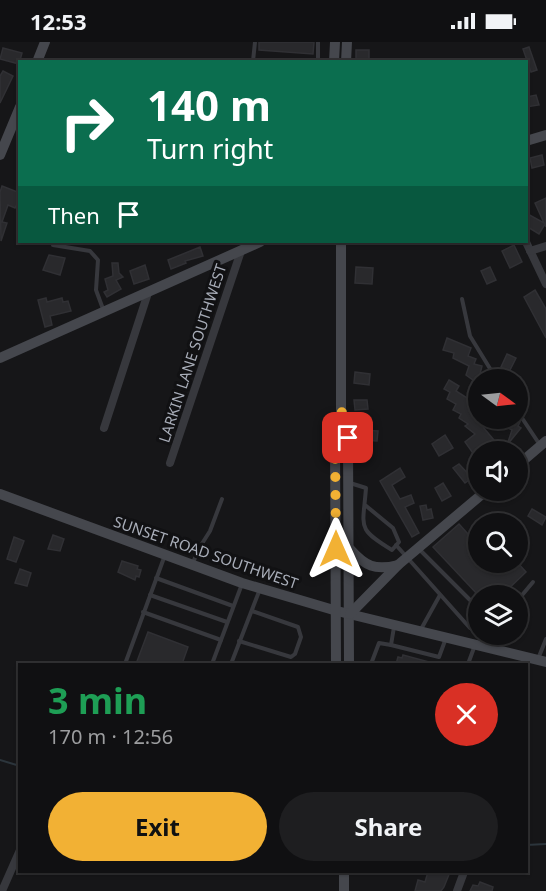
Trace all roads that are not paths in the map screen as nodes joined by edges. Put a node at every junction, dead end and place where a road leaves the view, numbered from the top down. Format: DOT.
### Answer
graph roads {
  1 [pos="45,42"];
  2 [pos="255,42"];
  3 [pos="318,42"];
  4 [pos="335,42"];
  5 [pos="347,42"];
  6 [pos="38,60"];
  7 [pos="253,60"];
  8 [pos="318,60"];
  9 [pos="334,60"];
  10 [pos="346,60"];
  11 [pos="16,124"];
  12 [pos="546,135"];
  13 [pos="528,140"];
  14 [pos="0,155"];
  15 [pos="340,243"];
  16 [pos="526,243"];
  17 [pos="53,245"];
  18 [pos="250,245"];
  19 [pos="546,246"];
  20 [pos="530,251"];
  21 [pos="546,284"];
  22 [pos="148,293"];
  23 [pos="462,298"];
  24 [pos="104,312"];
  25 [pos="0,358"];
  26 [pos="490,369"];
  27 [pos="341,409"];
  28 [pos="528,424"];
  29 [pos="104,428"];
  30 [pos="543,443"];
  31 [pos="528,456"];
  32 [pos="170,463"];
  33 [pos="349,483"];
  34 [pos="0,494"];
  35 [pos="222,499"];
  36 [pos="474,501"];
  37 [pos="365,505"];
  38 [pos="396,545"];
  39 [pos="418,548"];
  40 [pos="350,549"];
  41 [pos="165,555"];
  42 [pos="402,561"];
  43 [pos="193,564"];
  44 [pos="156,578"];
  45 [pos="533,582"];
  46 [pos="242,583"];
  47 [pos="528,588"];
  48 [pos="260,589"];
  49 [pos="150,595"];
  50 [pos="440,595"];
  51 [pos="468,598"];
  52 [pos="233,606"];
  53 [pos="252,611"];
  54 [pos="337,611"];
  55 [pos="143,612"];
  56 [pos="350,614"];
  57 [pos="227,622"];
  58 [pos="395,625"];
  59 [pos="468,626"];
  60 [pos="420,631"];
  61 [pos="447,638"];
  62 [pos="546,639"];
  63 [pos="220,640"];
  64 [pos="239,641"];
  65 [pos="468,643"];
  66 [pos="391,645"];
  67 [pos="476,645"];
  68 [pos="496,645"];
  69 [pos="542,661"];
  70 [pos="125,663"];
  71 [pos="212,663"];
  72 [pos="231,663"];
  73 [pos="336,663"];
  74 [pos="349,663"];
  75 [pos="371,663"];
  76 [pos="468,663"];
  77 [pos="18,855"];
  78 [pos="344,873"];
  79 [pos="464,873"];
  80 [pos="3,891"];
  81 [pos="344,891"];
  82 [pos="457,891"];
  1 -- 6 [label="street"];
  2 -- 7 [label="lane"];
  3 -- 8 [label="lane"];
  4 -- 9 [label="street"];
  5 -- 10 [label="street"];
  11 -- 14 [label="street"];
  12 -- 13 [label="street"];
  15 -- 27 [label="street"];
  16 -- 20 [label="street"];
  17 -- 24 [label="lane"];
  18 -- 22 [label="street"];
  18 -- 32 [label="street, LARKIN LANE SOUTHWEST"];
  19 -- 20 [label="street"];
  20 -- 21 [label="street"];
  22 -- 24 [label="street"];
  22 -- 29 [label="street"];
  23 -- 26 [label="lane"];
  24 -- 25 [label="street"];
  27 -- 33 [label="street"];
  27 -- 54 [label="street"];
  28 -- 30 [label="lane"];
  30 -- 31 [label="street"];
  33 -- 37 [label="lane"];
  33 -- 40 [label="street"];
  34 -- 41 [label="street, SUNSET ROAD SOUTHWEST"];
  35 -- 43 [label="lane"];
  36 -- 39 [label="street"];
  37 -- 38 [label="lane"];
  37 -- 38 [label="lane"];
  38 -- 42 [label="lane"];
  39 -- 42 [label="street"];
  39 -- 51 [label="lane"];
  40 -- 42 [label="street"];
  40 -- 56 [label="street"];
  41 -- 43 [label="street, SUNSET ROAD SOUTHWEST"];
  41 -- 44 [label="lane"];
  42 -- 50 [label="lane"];
  42 -- 56 [label="street"];
  43 -- 46 [label="street, SUNSET ROAD SOUTHWEST"];
  44 -- 49 [label="lane"];
  44 -- 52 [label="lane"];
  45 -- 47 [label="lane"];
  46 -- 48 [label="street, SUNSET ROAD SOUTHWEST"];
  46 -- 52 [label="lane"];
  48 -- 53 [label="lane"];
  48 -- 54 [label="street, SUNSET ROAD SOUTHWEST"];
  49 -- 55 [label="lane"];
  49 -- 57 [label="lane"];
  50 -- 59 [label="lane"];
  50 -- 60 [label="lane"];
  52 -- 57 [label="lane"];
  53 -- 64 [label="lane"];
  53 -- 64 [label="lane"];
  54 -- 56 [label="street, SUNSET ROAD SOUTHWEST"];
  54 -- 73 [label="street"];
  55 -- 63 [label="lane"];
  55 -- 70 [label="lane"];
  56 -- 58 [label="street, SUNSET ROAD SOUTHWEST"];
  56 -- 74 [label="street"];
  57 -- 63 [label="lane"];
  58 -- 60 [label="street, SUNSET ROAD SOUTHWEST"];
  58 -- 66 [label="lane"];
  60 -- 61 [label="street, SUNSET ROAD SOUTHWEST"];
  61 -- 65 [label="street, SUNSET ROAD SOUTHWEST"];
  61 -- 66 [label="lane"];
  62 -- 69 [label="lane"];
  63 -- 71 [label="lane"];
  64 -- 72 [label="lane"];
  66 -- 75 [label="lane"];
  67 -- 76 [label="lane"];
  68 -- 69 [label="street, SUNSET ROAD SOUTHWEST"];
  77 -- 80 [label="street"];
  78 -- 81 [label="street"];
  79 -- 82 [label="street"];
}
